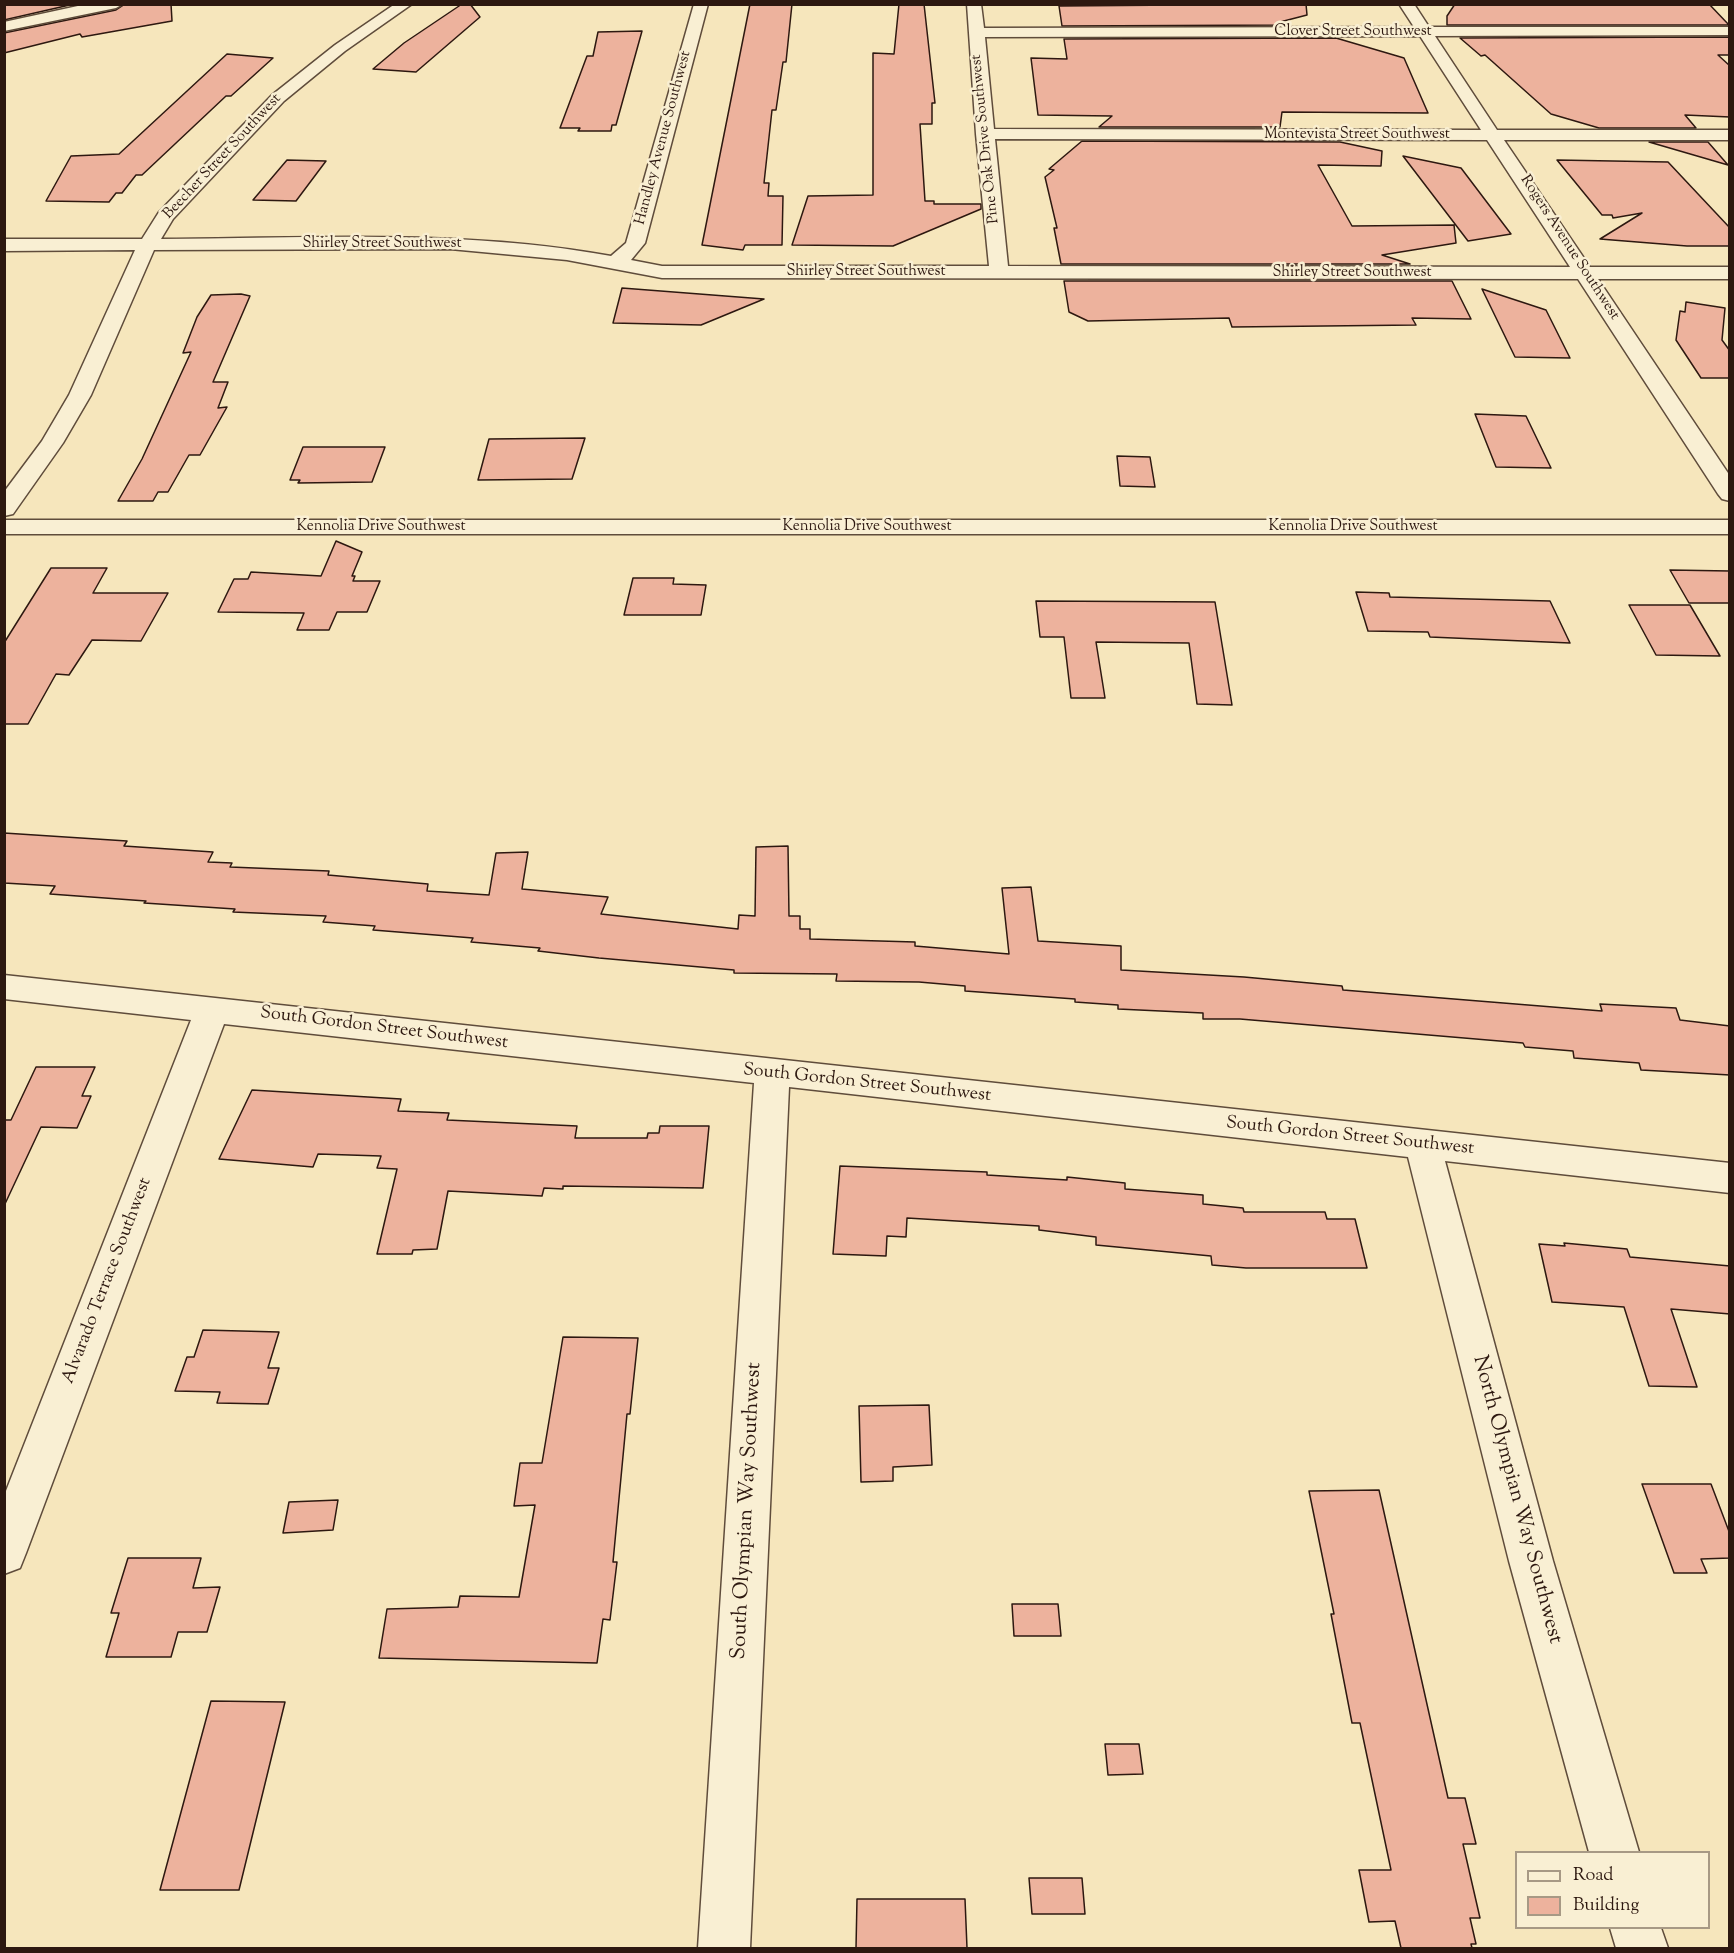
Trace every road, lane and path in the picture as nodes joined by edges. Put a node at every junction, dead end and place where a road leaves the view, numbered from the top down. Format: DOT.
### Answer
graph roads {
  1 [pos="116,4"];
  2 [pos="405,4"];
  3 [pos="701,4"];
  4 [pos="974,4"];
  5 [pos="1406,4"];
  6 [pos="4,27"];
  7 [pos="1730,31"];
  8 [pos="1423,32"];
  9 [pos="976,33"];
  10 [pos="984,134"];
  11 [pos="1494,135"];
  12 [pos="1730,135"];
  13 [pos="4,245"];
  14 [pos="147,245"];
  15 [pos="613,264"];
  16 [pos="999,272"];
  17 [pos="1585,273"];
  18 [pos="1730,273"];
  19 [pos="1730,494"];
  20 [pos="4,509"];
  21 [pos="4,527"];
  22 [pos="1730,527"];
  23 [pos="4,987"];
  24 [pos="212,1010"];
  25 [pos="772,1074"];
  26 [pos="1423,1146"];
  27 [pos="1730,1178"];
  28 [pos="4,1553"];
  29 [pos="1614,1851"];
  30 [pos="1636,1929"];
  31 [pos="724,1948"];
  32 [pos="1642,1948"];
  1 -- 6 [label="street"];
  2 -- 14 [label="street, Beecher Street Southwest"];
  3 -- 15 [label="street, Handley Avenue Southwest"];
  4 -- 9 [label="street, Pine Oak Drive Southwest"];
  5 -- 8 [label="street, Rogers Avenue Southwest"];
  7 -- 8 [label="street, Clover Street Southwest"];
  8 -- 9 [label="street, Clover Street Southwest"];
  8 -- 11 [label="street, Rogers Avenue Southwest"];
  9 -- 10 [label="street, Pine Oak Drive Southwest"];
  10 -- 11 [label="street, Montevista Street Southwest"];
  10 -- 16 [label="street, Pine Oak Drive Southwest"];
  11 -- 12 [label="street, Montevista Street Southwest"];
  11 -- 17 [label="street, Rogers Avenue Southwest"];
  13 -- 14 [label="street, Shirley Street Southwest"];
  14 -- 15 [label="street, Shirley Street Southwest"];
  14 -- 20 [label="street, Beecher Street Southwest"];
  15 -- 16 [label="street, Shirley Street Southwest"];
  16 -- 17 [label="street, Shirley Street Southwest"];
  17 -- 18 [label="street, Shirley Street Southwest"];
  17 -- 19 [label="street, Rogers Avenue Southwest"];
  21 -- 22 [label="street, Kennolia Drive Southwest"];
  23 -- 24 [label="street, South Gordon Street Southwest"];
  24 -- 25 [label="street, South Gordon Street Southwest"];
  24 -- 28 [label="street, Alvarado Terrace Southwest"];
  25 -- 26 [label="street, South Gordon Street Southwest"];
  25 -- 31 [label="street, South Olympian Way Southwest"];
  26 -- 27 [label="street, South Gordon Street Southwest"];
  26 -- 29 [label="street, North Olympian Way Southwest"];
  30 -- 32 [label="street"];
}
